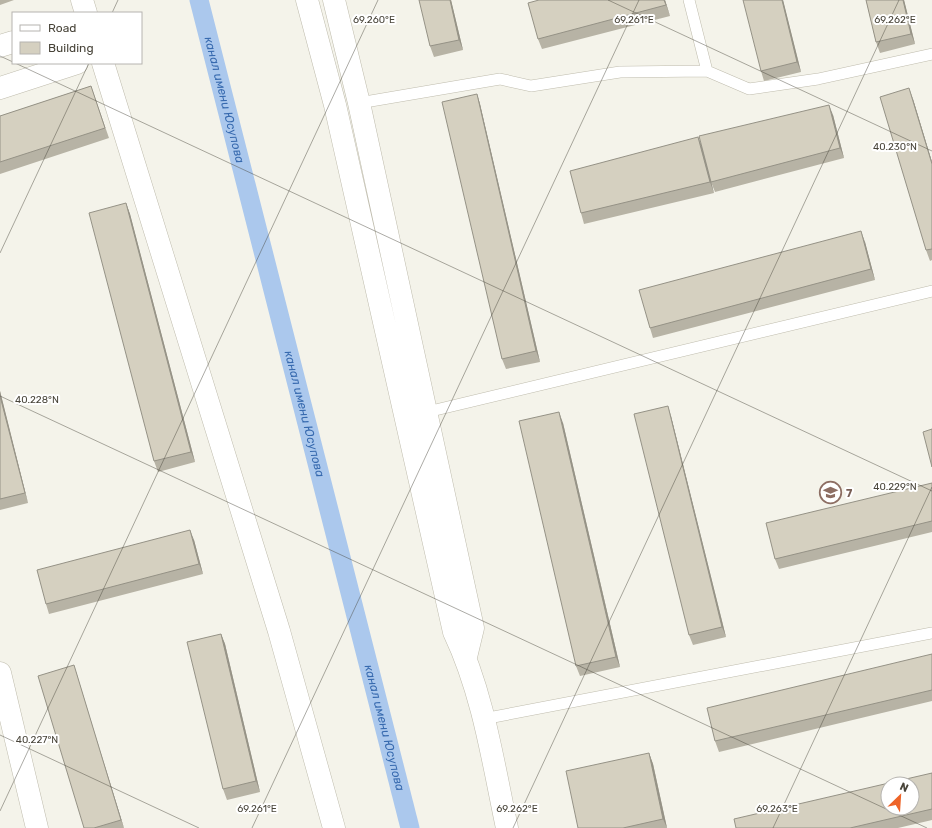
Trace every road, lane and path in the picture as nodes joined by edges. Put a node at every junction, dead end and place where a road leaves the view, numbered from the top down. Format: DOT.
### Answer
graph roads {
  1 [pos="82,0"];
  2 [pos="307,0"];
  3 [pos="334,0"];
  4 [pos="690,0"];
  5 [pos="86,12"];
  6 [pos="12,42"];
  7 [pos="0,46"];
  8 [pos="932,54"];
  9 [pos="74,64"];
  10 [pos="103,64"];
  11 [pos="707,71"];
  12 [pos="0,88"];
  13 [pos="359,103"];
  14 [pos="932,291"];
  15 [pos="427,412"];
  16 [pos="932,632"];
  17 [pos="466,658"];
  18 [pos="0,673"];
  19 [pos="483,719"];
  20 [pos="37,828"];
  21 [pos="334,828"];
  22 [pos="507,828"];
  1 -- 5 [label="street"];
  2 -- 17 [label="street"];
  3 -- 13 [label="street"];
  4 -- 11 [label="lane"];
  6 -- 7 [label="street"];
  8 -- 11 [label="lane"];
  9 -- 12 [label="street"];
  10 -- 21 [label="street"];
  11 -- 13 [label="lane"];
  13 -- 15 [label="street"];
  14 -- 15 [label="lane"];
  15 -- 17 [label="street"];
  16 -- 19 [label="lane"];
  17 -- 19 [label="street"];
  18 -- 20 [label="street"];
  19 -- 22 [label="street"];
}
